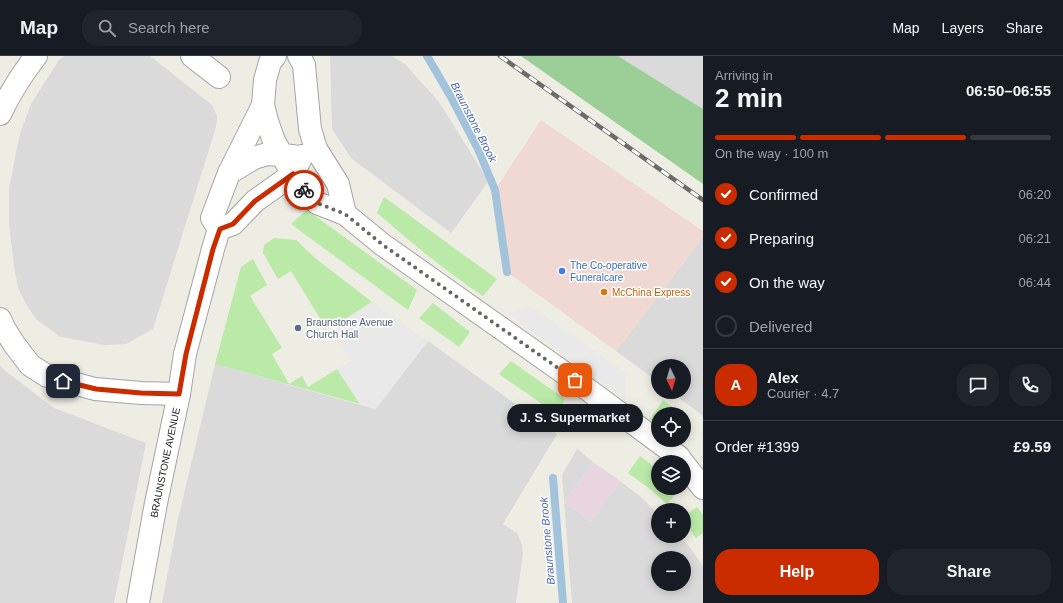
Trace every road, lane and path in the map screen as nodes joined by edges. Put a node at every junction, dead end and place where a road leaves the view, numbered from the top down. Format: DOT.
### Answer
graph roads {
  1 [pos="36,56"];
  2 [pos="192,56"];
  3 [pos="275,56"];
  4 [pos="300,56"];
  5 [pos="219,77"];
  6 [pos="263,105"];
  7 [pos="0,114"];
  8 [pos="298,158"];
  9 [pos="229,173"];
  10 [pos="345,214"];
  11 [pos="220,229"];
  12 [pos="0,319"];
  13 [pos="179,394"];
  14 [pos="675,455"];
  15 [pos="691,473"];
  16 [pos="703,488"];
  17 [pos="138,603"];
  1 -- 7 [label="street"];
  2 -- 5 [label="street"];
  3 -- 6 [label="street"];
  4 -- 8 [label="street"];
  6 -- 8 [label="street"];
  6 -- 9 [label="street"];
  8 -- 9 [label="street"];
  8 -- 10 [label="street"];
  8 -- 10 [label="street"];
  8 -- 11 [label="street"];
  9 -- 11 [label="street"];
  10 -- 14 [label="street"];
  11 -- 13 [label="street, BRAUNSTONE AVENUE"];
  12 -- 13 [label="street"];
  13 -- 17 [label="street, BRAUNSTONE AVENUE"];
  15 -- 16 [label="street"];
}
